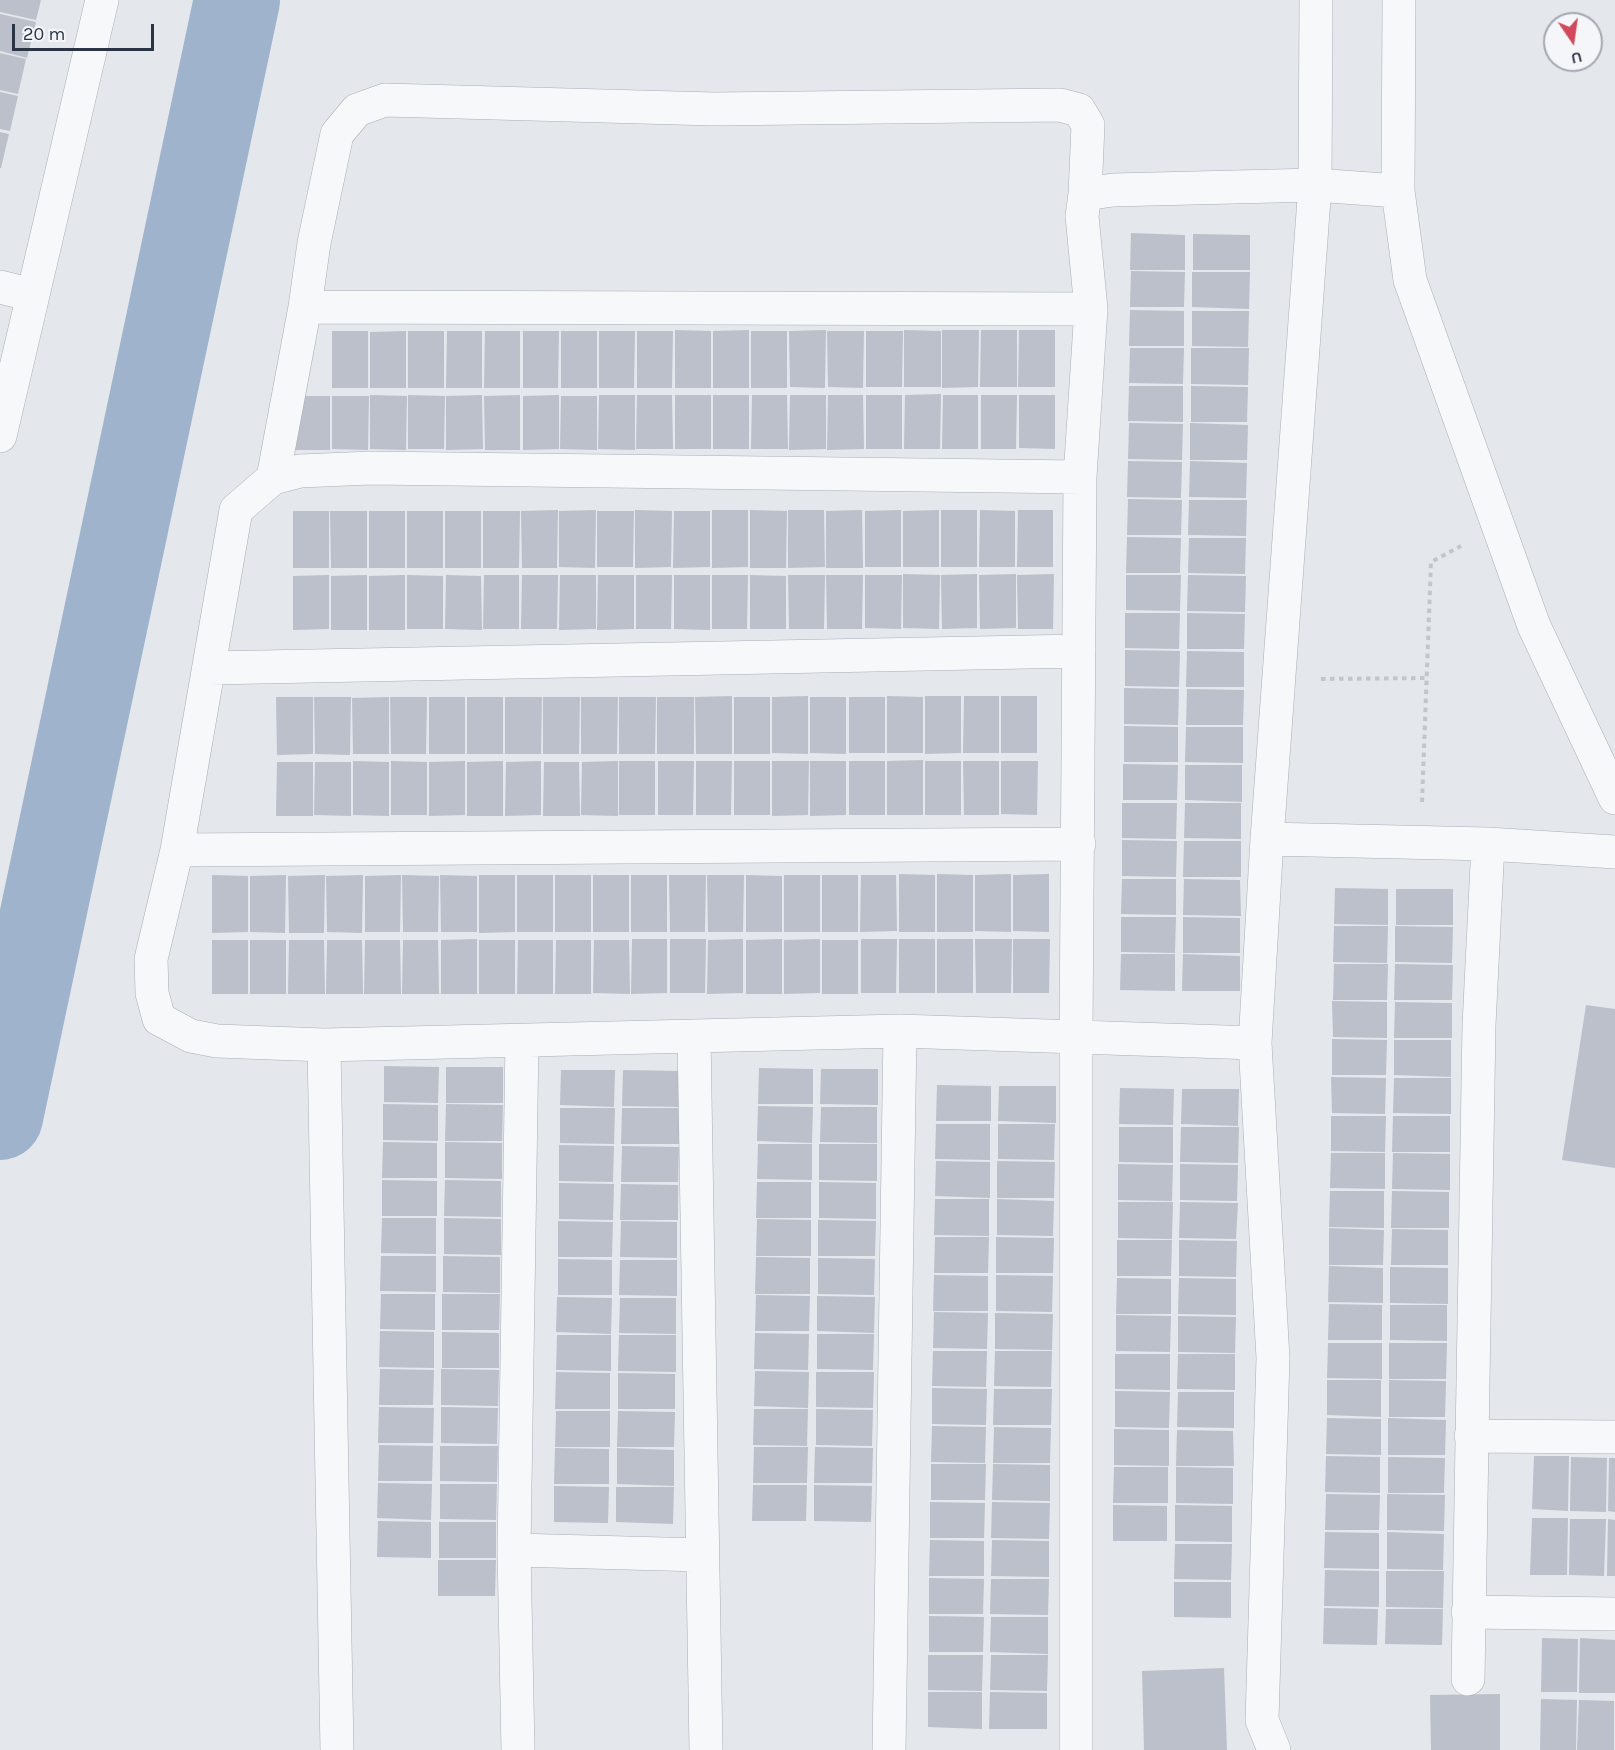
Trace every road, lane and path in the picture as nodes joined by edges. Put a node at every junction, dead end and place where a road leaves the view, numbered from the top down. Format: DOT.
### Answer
graph roads {
  1 [pos="102,0"];
  2 [pos="1316,0"];
  3 [pos="1399,0"];
  4 [pos="1315,184"];
  5 [pos="1398,191"];
  6 [pos="1085,194"];
  7 [pos="0,287"];
  8 [pos="33,295"];
  9 [pos="305,307"];
  10 [pos="1091,309"];
  11 [pos="0,436"];
  12 [pos="1080,477"];
  13 [pos="273,478"];
  14 [pos="1502,533"];
  15 [pos="1079,651"];
  16 [pos="210,668"];
  17 [pos="1425,678"];
  18 [pos="1278,679"];
  19 [pos="1615,798"];
  20 [pos="1267,839"];
  21 [pos="1421,843"];
  22 [pos="1079,844"];
  23 [pos="1488,844"];
  24 [pos="177,850"];
  25 [pos="1615,852"];
  26 [pos="900,1031"];
  27 [pos="1076,1035"];
  28 [pos="694,1036"];
  29 [pos="522,1041"];
  30 [pos="1256,1042"];
  31 [pos="324,1045"];
  32 [pos="1471,1436"];
  33 [pos="1615,1437"];
  34 [pos="514,1550"];
  35 [pos="702,1555"];
  36 [pos="1468,1612"];
  37 [pos="1615,1614"];
  38 [pos="1468,1679"];
  39 [pos="337,1750"];
  40 [pos="518,1750"];
  41 [pos="706,1750"];
  42 [pos="889,1750"];
  43 [pos="1076,1750"];
  44 [pos="1274,1750"];
  1 -- 8 [label="street"];
  2 -- 4 [label="street"];
  3 -- 5 [label="street"];
  4 -- 5 [label="street"];
  4 -- 6 [label="street"];
  4 -- 18 [label="street"];
  5 -- 14 [label="street"];
  6 -- 9 [label="street"];
  6 -- 10 [label="street"];
  7 -- 8 [label="street"];
  8 -- 11 [label="street"];
  9 -- 10 [label="street"];
  9 -- 13 [label="street"];
  10 -- 12 [label="street"];
  12 -- 13 [label="street"];
  12 -- 15 [label="street"];
  13 -- 16 [label="street"];
  14 -- 17 [label="path"];
  14 -- 19 [label="street"];
  15 -- 16 [label="street"];
  15 -- 22 [label="street"];
  16 -- 24 [label="street"];
  17 -- 18 [label="path"];
  17 -- 21 [label="path"];
  18 -- 20 [label="street"];
  20 -- 21 [label="street"];
  20 -- 30 [label="street"];
  21 -- 23 [label="street"];
  22 -- 24 [label="street"];
  22 -- 27 [label="street"];
  23 -- 25 [label="street"];
  23 -- 32 [label="street"];
  24 -- 31 [label="street"];
  26 -- 27 [label="street"];
  26 -- 28 [label="street"];
  26 -- 42 [label="street"];
  27 -- 30 [label="street"];
  27 -- 43 [label="street"];
  28 -- 29 [label="street"];
  28 -- 35 [label="street"];
  29 -- 31 [label="street"];
  29 -- 34 [label="street"];
  30 -- 44 [label="street"];
  31 -- 39 [label="street"];
  32 -- 33 [label="street"];
  32 -- 36 [label="street"];
  34 -- 35 [label="street"];
  34 -- 40 [label="street"];
  35 -- 41 [label="street"];
  36 -- 37 [label="street"];
  36 -- 38 [label="street"];
}
